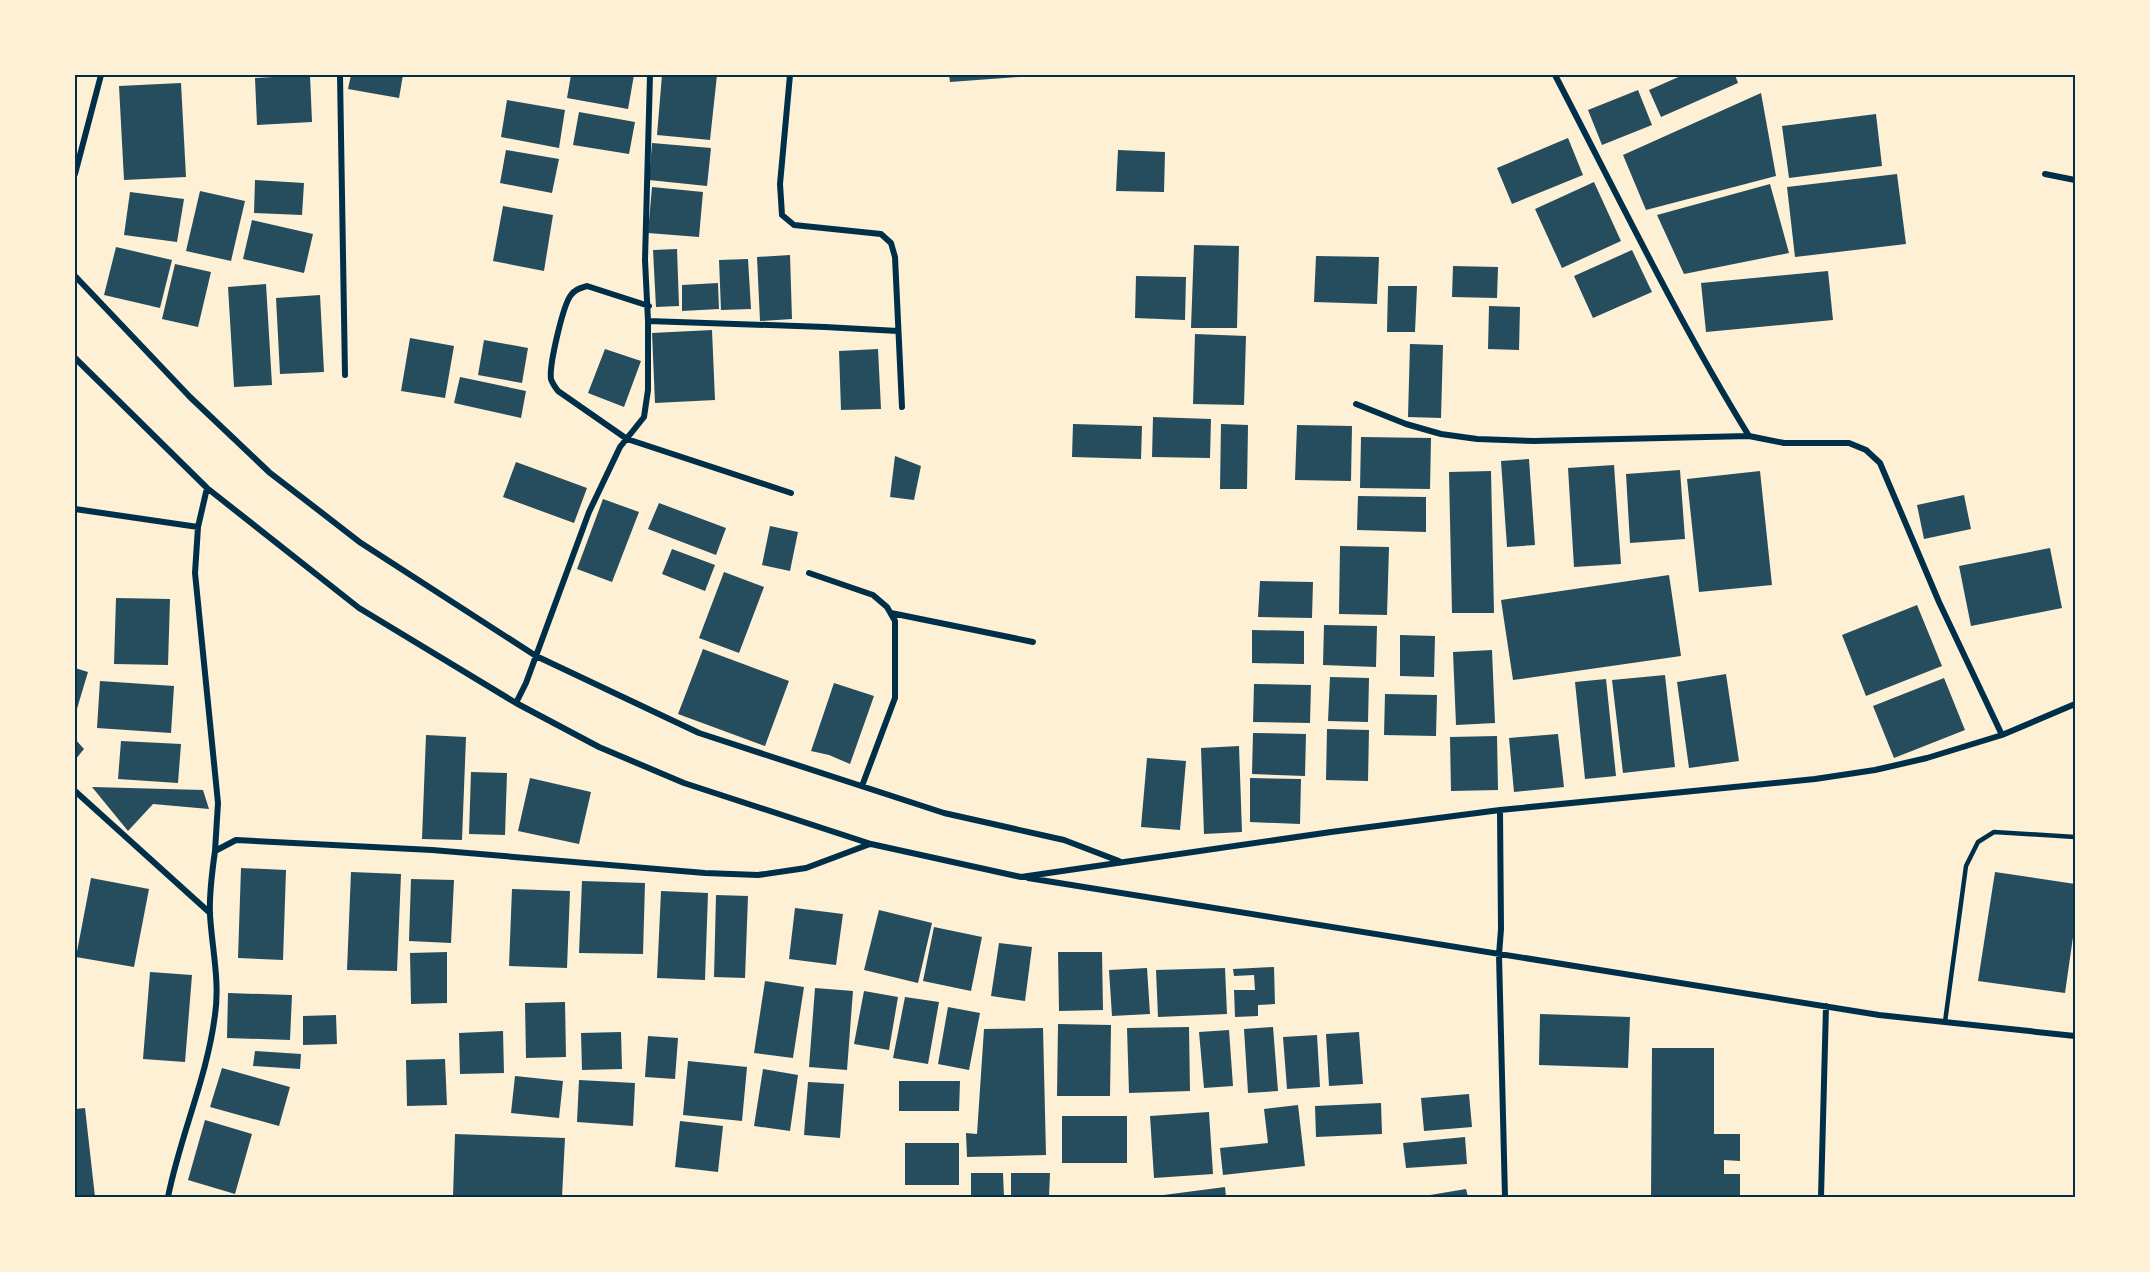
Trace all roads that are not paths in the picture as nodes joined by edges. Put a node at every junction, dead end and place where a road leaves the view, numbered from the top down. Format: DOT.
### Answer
graph roads {
  1 [pos="101,75"];
  2 [pos="340,75"];
  3 [pos="650,75"];
  4 [pos="790,75"];
  5 [pos="1555,75"];
  6 [pos="75,174"];
  7 [pos="2045,174"];
  8 [pos="2075,180"];
  9 [pos="75,276"];
  10 [pos="649,306"];
  11 [pos="648,321"];
  12 [pos="898,331"];
  13 [pos="75,358"];
  14 [pos="345,375"];
  15 [pos="1356,404"];
  16 [pos="902,407"];
  17 [pos="1749,436"];
  18 [pos="627,439"];
  19 [pos="207,488"];
  20 [pos="791,493"];
  21 [pos="75,509"];
  22 [pos="198,527"];
  23 [pos="809,573"];
  24 [pos="891,613"];
  25 [pos="1033,642"];
  26 [pos="536,656"];
  27 [pos="516,703"];
  28 [pos="2075,704"];
  29 [pos="2002,735"];
  30 [pos="862,786"];
  31 [pos="75,791"];
  32 [pos="1500,810"];
  33 [pos="2075,837"];
  34 [pos="871,844"];
  35 [pos="215,851"];
  36 [pos="1121,862"];
  37 [pos="1021,877"];
  38 [pos="210,913"];
  39 [pos="1499,954"];
  40 [pos="1826,1006"];
  41 [pos="1945,1022"];
  42 [pos="2075,1036"];
  43 [pos="168,1197"];
  44 [pos="1505,1197"];
  45 [pos="1821,1197"];
  1 -- 6 [label="street"];
  2 -- 14 [label="street"];
  3 -- 10 [label="street"];
  4 -- 12 [label="street"];
  5 -- 17 [label="street"];
  7 -- 8 [label="street"];
  9 -- 26 [label="street"];
  10 -- 11 [label="street"];
  10 -- 18 [label="street"];
  11 -- 12 [label="street"];
  11 -- 18 [label="street"];
  12 -- 16 [label="street"];
  13 -- 19 [label="street"];
  15 -- 17 [label="street"];
  17 -- 29 [label="street"];
  18 -- 20 [label="street"];
  18 -- 26 [label="street"];
  19 -- 22 [label="street"];
  19 -- 27 [label="street"];
  21 -- 22 [label="street"];
  22 -- 35 [label="street"];
  23 -- 24 [label="street"];
  24 -- 25 [label="street"];
  24 -- 30 [label="street"];
  26 -- 27 [label="street"];
  26 -- 30 [label="street"];
  27 -- 34 [label="street"];
  28 -- 29 [label="street"];
  29 -- 32 [label="street"];
  30 -- 36 [label="street"];
  31 -- 38 [label="street"];
  32 -- 36 [label="street"];
  32 -- 39 [label="street"];
  33 -- 41 [label="lane"];
  34 -- 35 [label="street"];
  34 -- 37 [label="street"];
  35 -- 38 [label="street"];
  36 -- 37 [label="street"];
  37 -- 39 [label="street"];
  38 -- 43 [label="street"];
  39 -- 40 [label="street"];
  39 -- 44 [label="street"];
  40 -- 41 [label="street"];
  40 -- 45 [label="street"];
  41 -- 42 [label="street"];
}
